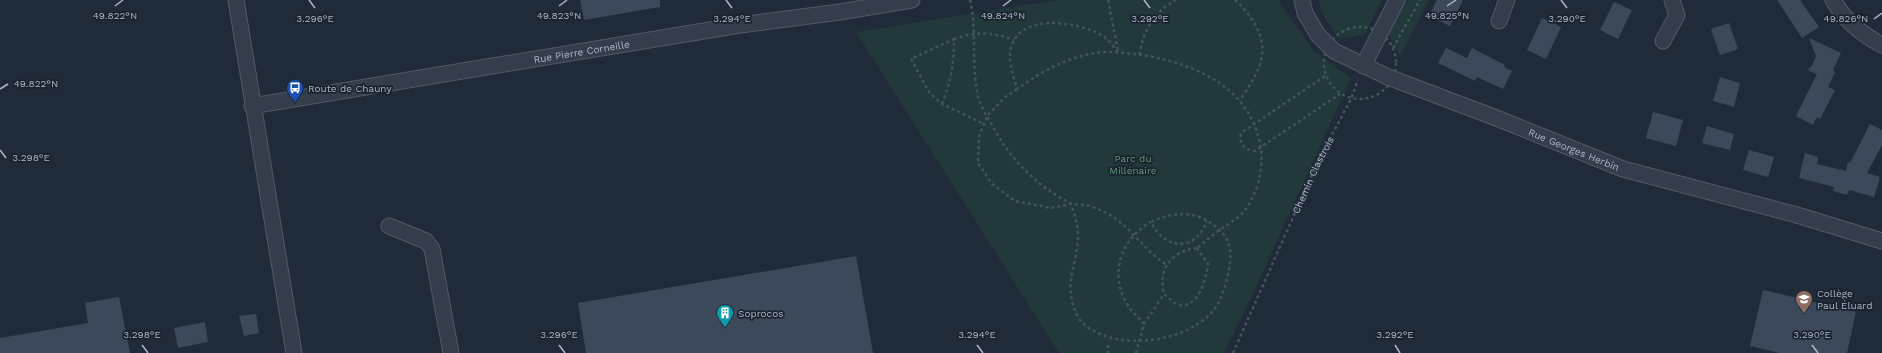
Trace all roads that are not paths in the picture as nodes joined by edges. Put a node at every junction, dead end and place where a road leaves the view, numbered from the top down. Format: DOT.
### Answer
graph roads {
  1 [pos="236,0"];
  2 [pos="912,0"];
  3 [pos="1302,0"];
  4 [pos="1396,0"];
  5 [pos="1507,0"];
  6 [pos="1672,0"];
  7 [pos="1833,0"];
  8 [pos="1499,21"];
  9 [pos="1663,41"];
  10 [pos="1882,45"];
  11 [pos="1363,66"];
  12 [pos="252,106"];
  13 [pos="389,226"];
  14 [pos="1882,241"];
  15 [pos="294,353"];
  16 [pos="450,353"];
  1 -- 12 [label="street"];
  2 -- 12 [label="street, Rue Pierre Corneille"];
  3 -- 11 [label="street, Rue Georges Herbin"];
  4 -- 11 [label="street"];
  5 -- 8 [label="street"];
  6 -- 9 [label="street"];
  7 -- 10 [label="street"];
  11 -- 14 [label="street, Rue Georges Herbin"];
  12 -- 15 [label="street"];
  13 -- 16 [label="street"];
}
